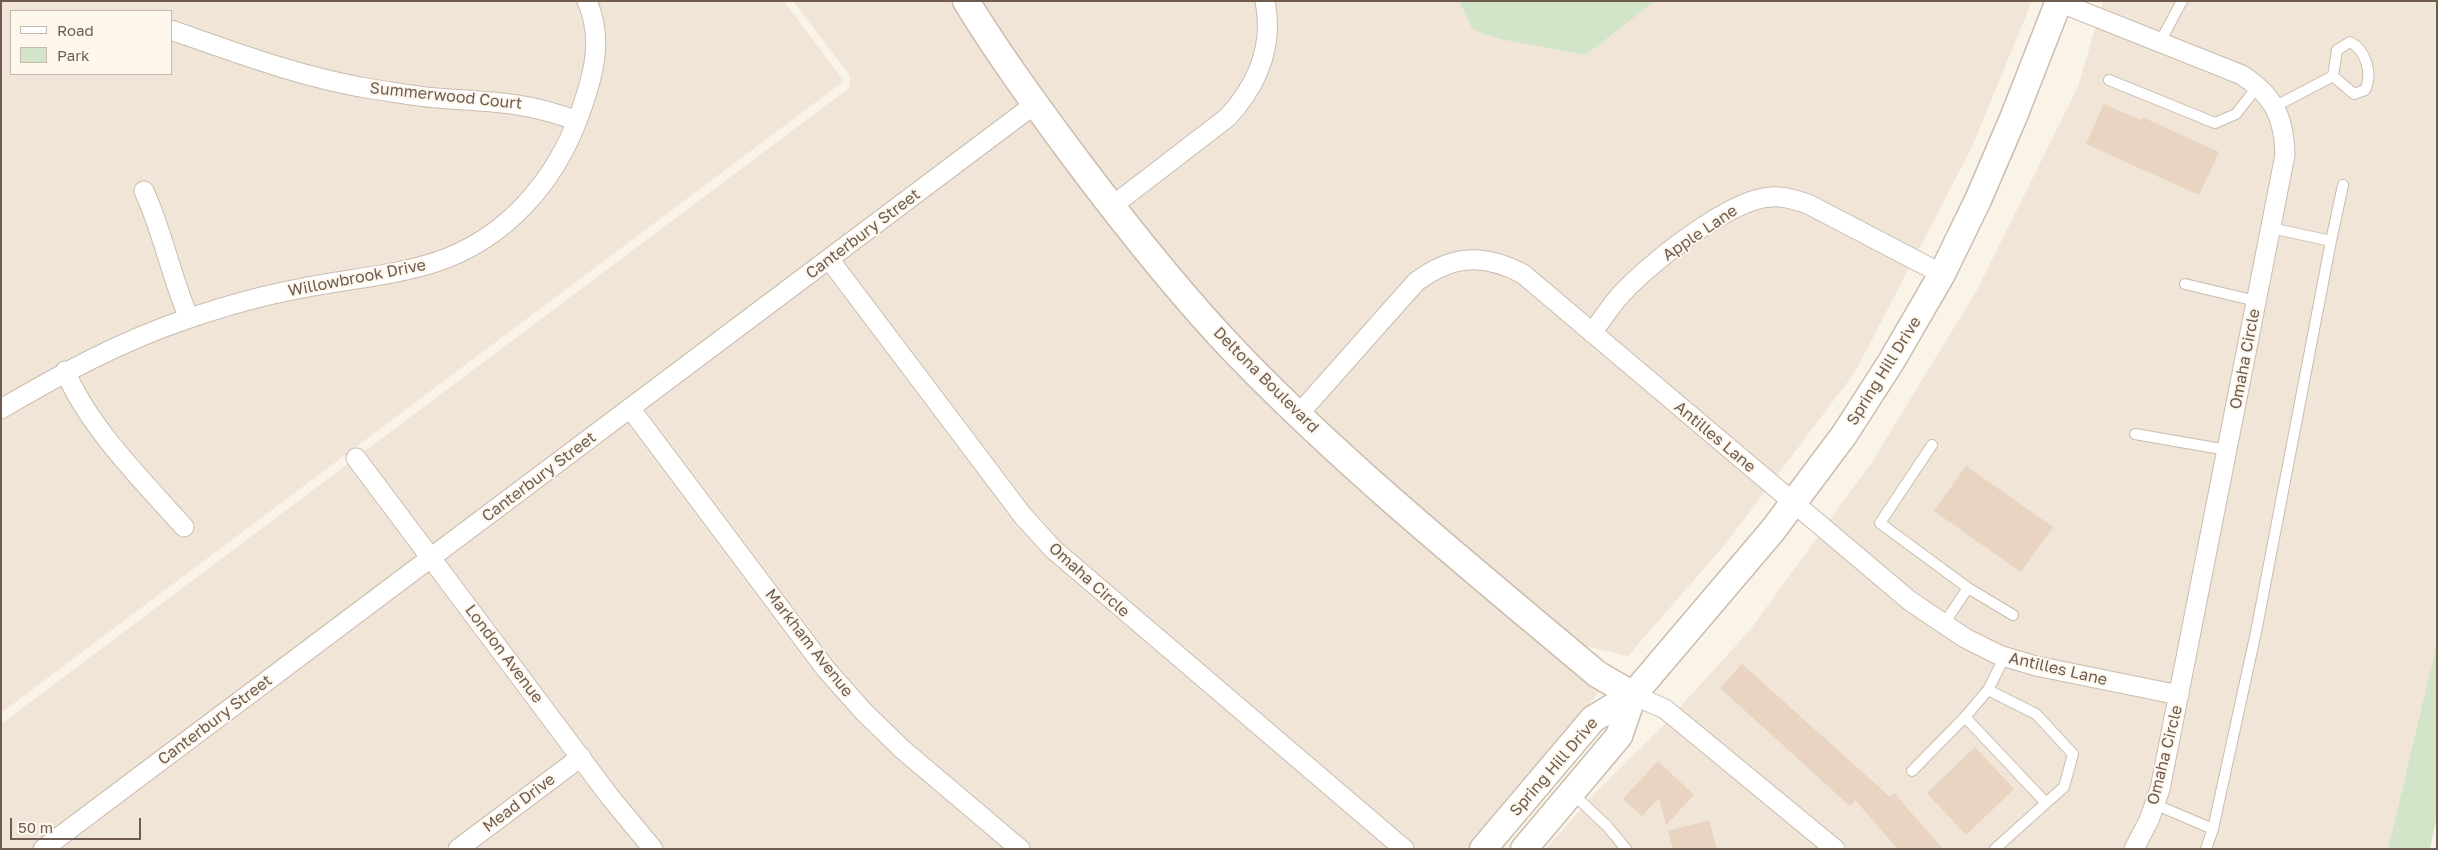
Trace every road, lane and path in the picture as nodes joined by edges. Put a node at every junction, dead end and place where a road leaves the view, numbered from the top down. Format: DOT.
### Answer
graph roads {
  1 [pos="587,1"];
  2 [pos="966,1"];
  3 [pos="1265,1"];
  4 [pos="2182,1"];
  5 [pos="2058,2"];
  6 [pos="172,30"];
  7 [pos="2160,42"];
  8 [pos="2333,76"];
  9 [pos="2109,80"];
  10 [pos="2258,86"];
  11 [pos="1035,104"];
  12 [pos="2274,107"];
  13 [pos="577,121"];
  14 [pos="2343,185"];
  15 [pos="144,191"];
  16 [pos="1112,207"];
  17 [pos="2271,228"];
  18 [pos="2331,241"];
  19 [pos="830,259"];
  20 [pos="1942,274"];
  21 [pos="2185,284"];
  22 [pos="2256,301"];
  23 [pos="189,318"];
  24 [pos="1592,333"];
  25 [pos="66,371"];
  26 [pos="630,408"];
  27 [pos="1,409"];
  28 [pos="1298,415"];
  29 [pos="2135,434"];
  30 [pos="1932,445"];
  31 [pos="2227,450"];
  32 [pos="356,458"];
  33 [pos="1794,504"];
  34 [pos="184,527"];
  35 [pos="431,558"];
  36 [pos="1968,588"];
  37 [pos="2013,614"];
  38 [pos="1943,625"];
  39 [pos="2005,656"];
  40 [pos="1988,690"];
  41 [pos="1632,694"];
  42 [pos="2179,695"];
  43 [pos="1965,717"];
  44 [pos="580,757"];
  45 [pos="1912,771"];
  46 [pos="1571,792"];
  47 [pos="2046,803"];
  48 [pos="2154,804"];
  49 [pos="2213,829"];
  50 [pos="43,849"];
  51 [pos="458,849"];
  52 [pos="653,849"];
  53 [pos="1020,849"];
  54 [pos="1404,849"];
  55 [pos="1483,849"];
  56 [pos="1524,849"];
  57 [pos="1626,849"];
  58 [pos="1835,849"];
  59 [pos="1995,849"];
  60 [pos="2134,849"];
  61 [pos="2206,849"];
  1 -- 13 [label="street, Willowbrook Drive"];
  2 -- 11 [label="main road, Deltona Boulevard"];
  3 -- 16 [label="street"];
  4 -- 7 [label="lane"];
  5 -- 7 [label="street, Omaha Circle"];
  5 -- 20 [label="main road, Spring Hill Drive"];
  6 -- 13 [label="street, Summerwood Court"];
  7 -- 10 [label="street, Omaha Circle"];
  8 -- 8 [label="lane"];
  8 -- 12 [label="lane"];
  9 -- 10 [label="lane"];
  10 -- 12 [label="street, Omaha Circle"];
  11 -- 16 [label="main road, Deltona Boulevard"];
  11 -- 19 [label="street, Canterbury Street"];
  12 -- 17 [label="street, Omaha Circle"];
  13 -- 23 [label="street, Willowbrook Drive"];
  14 -- 18 [label="lane"];
  15 -- 23 [label="street"];
  16 -- 28 [label="main road, Deltona Boulevard"];
  17 -- 18 [label="lane"];
  17 -- 22 [label="street, Omaha Circle"];
  18 -- 49 [label="lane"];
  19 -- 26 [label="street, Canterbury Street"];
  19 -- 54 [label="street, Omaha Circle"];
  20 -- 24 [label="street, Apple Lane"];
  20 -- 33 [label="main road, Spring Hill Drive"];
  21 -- 22 [label="lane"];
  22 -- 31 [label="street, Omaha Circle"];
  23 -- 25 [label="street, Willowbrook Drive"];
  24 -- 28 [label="street, Antilles Lane"];
  24 -- 33 [label="street, Antilles Lane"];
  25 -- 27 [label="street, Willowbrook Drive"];
  25 -- 34 [label="street"];
  26 -- 35 [label="street, Canterbury Street"];
  26 -- 53 [label="street, Markham Avenue"];
  28 -- 41 [label="main road, Deltona Boulevard"];
  29 -- 31 [label="lane"];
  30 -- 36 [label="lane"];
  31 -- 42 [label="street, Omaha Circle"];
  32 -- 35 [label="street, London Avenue"];
  33 -- 38 [label="street, Antilles Lane"];
  33 -- 41 [label="main road, Spring Hill Drive"];
  35 -- 44 [label="street, London Avenue"];
  35 -- 50 [label="street, Canterbury Street"];
  36 -- 37 [label="lane"];
  36 -- 38 [label="lane"];
  38 -- 39 [label="street, Antilles Lane"];
  39 -- 40 [label="lane"];
  39 -- 42 [label="street, Antilles Lane"];
  40 -- 43 [label="lane"];
  40 -- 47 [label="lane"];
  41 -- 46 [label="main road, Spring Hill Drive"];
  41 -- 55 [label="main road, Spring Hill Drive"];
  41 -- 58 [label="street"];
  42 -- 48 [label="street, Omaha Circle"];
  43 -- 45 [label="lane"];
  43 -- 47 [label="lane"];
  44 -- 51 [label="street, Mead Drive"];
  44 -- 52 [label="street, London Avenue"];
  46 -- 56 [label="main road, Spring Hill Drive"];
  46 -- 57 [label="lane"];
  47 -- 59 [label="lane"];
  48 -- 49 [label="lane"];
  48 -- 60 [label="street, Omaha Circle"];
  49 -- 61 [label="lane"];
}
